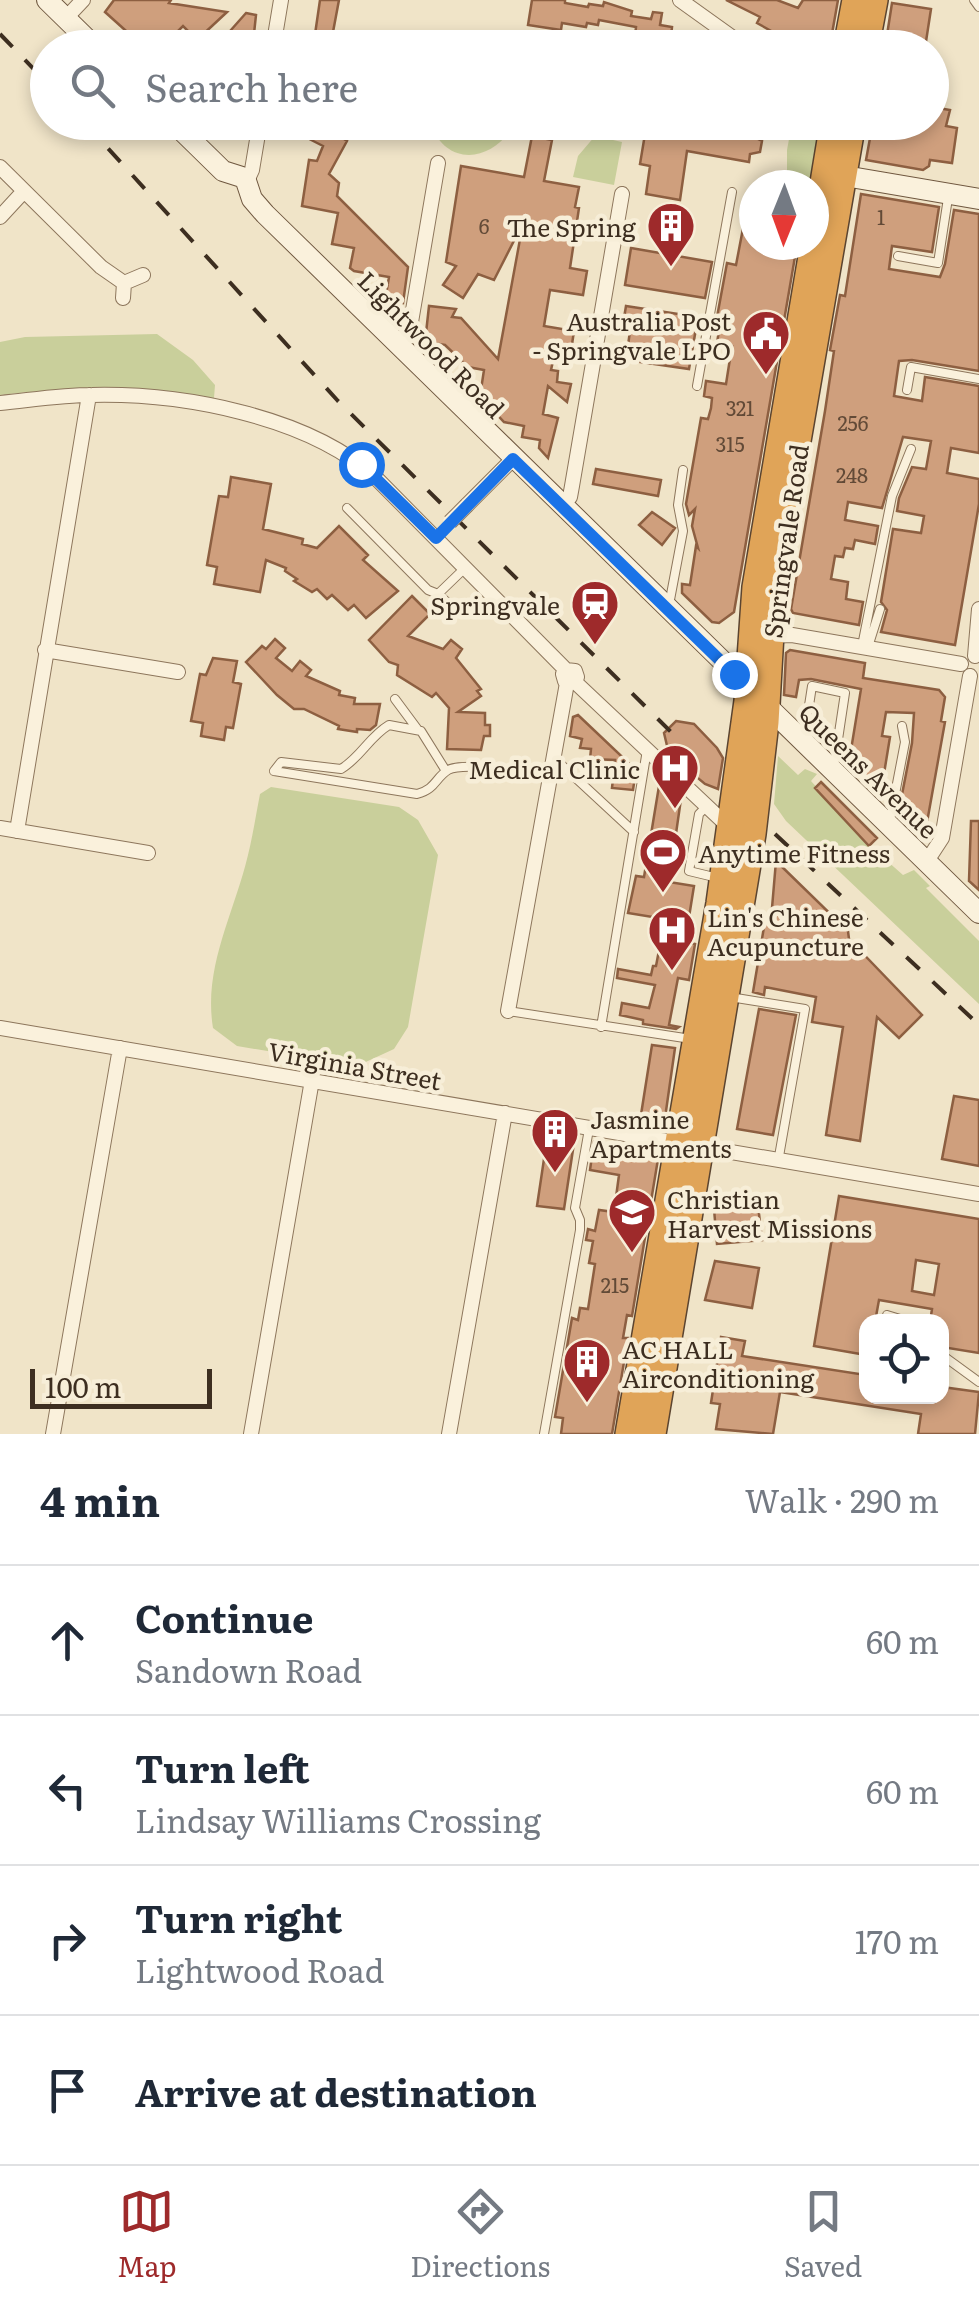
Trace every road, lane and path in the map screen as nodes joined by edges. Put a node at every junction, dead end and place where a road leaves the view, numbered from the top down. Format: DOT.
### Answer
graph roads {
  1 [pos="47,0"];
  2 [pos="83,0"];
  3 [pos="281,0"];
  4 [pos="680,0"];
  5 [pos="854,0"];
  6 [pos="874,0"];
  7 [pos="974,0"];
  8 [pos="979,7"];
  9 [pos="66,18"];
  10 [pos="78,30"];
  11 [pos="276,30"];
  12 [pos="722,30"];
  13 [pos="849,30"];
  14 [pos="869,30"];
  15 [pos="191,140"];
  16 [pos="257,140"];
  17 [pos="833,140"];
  18 [pos="846,140"];
  19 [pos="438,163"];
  20 [pos="0,167"];
  21 [pos="834,174"];
  22 [pos="247,181"];
  23 [pos="829,190"];
  24 [pos="24,191"];
  25 [pos="732,192"];
  26 [pos="622,194"];
  27 [pos="948,194"];
  28 [pos="979,199"];
  29 [pos="0,217"];
  30 [pos="898,256"];
  31 [pos="809,260"];
  32 [pos="143,275"];
  33 [pos="398,345"];
  34 [pos="979,378"];
  35 [pos="697,386"];
  36 [pos="907,390"];
  37 [pos="89,394"];
  38 [pos="0,403"];
  39 [pos="910,449"];
  40 [pos="513,459"];
  41 [pos="683,470"];
  42 [pos="562,505"];
  43 [pos="347,508"];
  44 [pos="436,538"];
  45 [pos="466,567"];
  46 [pos="438,594"];
  47 [pos="450,605"];
  48 [pos="668,609"];
  49 [pos="880,609"];
  50 [pos="979,610"];
  51 [pos="760,637"];
  52 [pos="865,647"];
  53 [pos="46,650"];
  54 [pos="710,651"];
  55 [pos="973,666"];
  56 [pos="178,672"];
  57 [pos="569,678"];
  58 [pos="748,686"];
  59 [pos="395,699"];
  60 [pos="767,706"];
  61 [pos="902,726"];
  62 [pos="418,730"];
  63 [pos="804,742"];
  64 [pos="647,750"];
  65 [pos="551,756"];
  66 [pos="446,771"];
  67 [pos="834,772"];
  68 [pos="548,774"];
  69 [pos="705,808"];
  70 [pos="889,824"];
  71 [pos="0,828"];
  72 [pos="730,828"];
  73 [pos="17,831"];
  74 [pos="634,832"];
  75 [pos="148,853"];
  76 [pos="927,860"];
  77 [pos="722,879"];
  78 [pos="979,913"];
  79 [pos="726,997"];
  80 [pos="508,1011"];
  81 [pos="601,1027"];
  82 [pos="0,1028"];
  83 [pos="695,1040"];
  84 [pos="120,1048"];
  85 [pos="312,1080"];
  86 [pos="505,1113"];
  87 [pos="590,1127"];
  88 [pos="689,1145"];
  89 [pos="778,1162"];
  90 [pos="979,1194"];
  91 [pos="949,1359"];
  92 [pos="979,1382"];
  93 [pos="53,1434"];
  94 [pos="251,1434"];
  95 [pos="449,1434"];
  96 [pos="544,1434"];
  97 [pos="628,1434"];
  98 [pos="653,1434"];
  1 -- 9 [label="main road"];
  2 -- 9 [label="street"];
  3 -- 11 [label="street"];
  4 -- 12 [label="street"];
  5 -- 13 [label="highway"];
  6 -- 14 [label="highway"];
  7 -- 8 [label="lane"];
  9 -- 10 [label="main road"];
  15 -- 22 [label="main road, Lightwood Road"];
  16 -- 22 [label="street"];
  17 -- 21 [label="highway, Springvale Road"];
  18 -- 21 [label="highway, Springvale Road"];
  19 -- 33 [label="street"];
  20 -- 24 [label="street"];
  21 -- 23 [label="highway, Springvale Road"];
  21 -- 27 [label="main road"];
  21 -- 51 [label="highway, Springvale Road"];
  22 -- 33 [label="main road, Lightwood Road"];
  24 -- 29 [label="street"];
  24 -- 32 [label="street"];
  25 -- 35 [label="lane"];
  26 -- 42 [label="street"];
  27 -- 28 [label="main road"];
  27 -- 30 [label="lane"];
  31 -- 51 [label="highway, Springvale Road"];
  33 -- 40 [label="main road, Lightwood Road"];
  34 -- 36 [label="lane"];
  37 -- 38 [label="street"];
  37 -- 44 [label="street"];
  37 -- 53 [label="street"];
  39 -- 52 [label="lane"];
  40 -- 42 [label="main road, Lightwood Road"];
  40 -- 44 [label="street, bridge"];
  41 -- 48 [label="lane"];
  42 -- 48 [label="main road, Lightwood Road"];
  43 -- 46 [label="lane"];
  44 -- 45 [label="street"];
  45 -- 46 [label="lane"];
  45 -- 57 [label="street"];
  46 -- 47 [label="lane"];
  48 -- 54 [label="main road, Lightwood Road"];
  49 -- 52 [label="lane"];
  50 -- 55 [label="street"];
  51 -- 52 [label="street"];
  51 -- 54 [label="main road"];
  51 -- 58 [label="highway, Springvale Road"];
  51 -- 60 [label="highway, Springvale Road"];
  52 -- 55 [label="street"];
  53 -- 56 [label="street"];
  53 -- 73 [label="street"];
  54 -- 58 [label="main road, Lightwood Road"];
  55 -- 76 [label="street"];
  57 -- 64 [label="street"];
  57 -- 65 [label="street"];
  58 -- 60 [label="highway"];
  58 -- 72 [label="highway, Springvale Road"];
  59 -- 62 [label="lane"];
  60 -- 63 [label="main road, Queens Avenue"];
  60 -- 79 [label="highway, Springvale Road"];
  61 -- 70 [label="lane"];
  62 -- 66 [label="lane"];
  62 -- 66 [label="lane"];
  63 -- 67 [label="main road, Queens Avenue"];
  63 -- 67 [label="lane"];
  64 -- 69 [label="street"];
  64 -- 74 [label="lane"];
  65 -- 68 [label="street"];
  65 -- 74 [label="lane"];
  66 -- 68 [label="lane"];
  67 -- 70 [label="main road, Queens Avenue"];
  68 -- 80 [label="street"];
  69 -- 72 [label="street"];
  69 -- 77 [label="lane"];
  70 -- 76 [label="main road, Queens Avenue"];
  71 -- 73 [label="street"];
  72 -- 77 [label="highway, Springvale Road"];
  73 -- 75 [label="street"];
  74 -- 81 [label="lane"];
  76 -- 78 [label="main road, Queens Avenue"];
  77 -- 83 [label="highway, Springvale Road"];
  79 -- 88 [label="highway, Springvale Road"];
  79 -- 89 [label="lane"];
  80 -- 81 [label="lane"];
  81 -- 83 [label="lane"];
  82 -- 84 [label="street, Virginia Street"];
  83 -- 88 [label="highway, Springvale Road"];
  84 -- 85 [label="street, Virginia Street"];
  84 -- 93 [label="street"];
  85 -- 86 [label="street, Virginia Street"];
  85 -- 94 [label="street"];
  86 -- 87 [label="street, Virginia Street"];
  86 -- 95 [label="street"];
  87 -- 88 [label="street, Virginia Street"];
  87 -- 96 [label="lane"];
  88 -- 89 [label="street, Virginia Street"];
  88 -- 97 [label="highway, Springvale Road"];
  88 -- 98 [label="highway, Springvale Road"];
  89 -- 90 [label="street, Virginia Street"];
  91 -- 92 [label="lane"];
}
